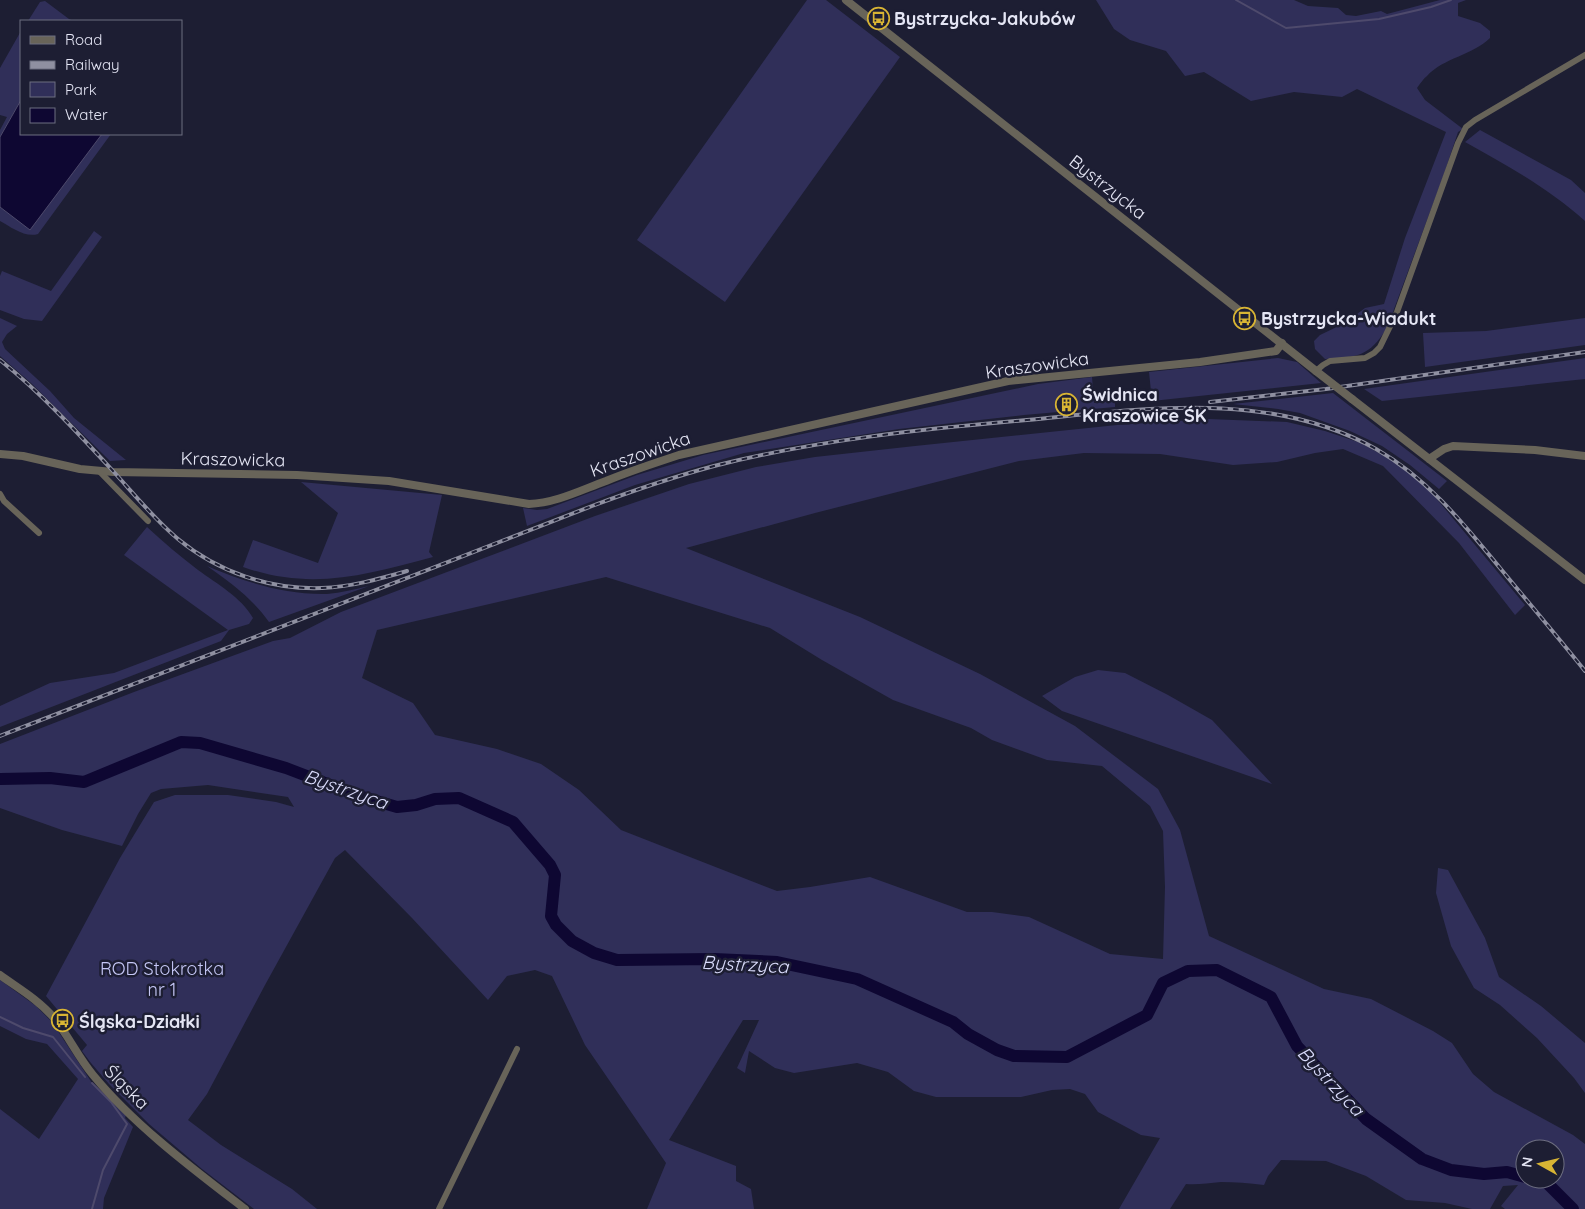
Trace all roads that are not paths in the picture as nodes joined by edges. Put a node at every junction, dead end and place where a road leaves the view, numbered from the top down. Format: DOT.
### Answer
graph roads {
  1 [pos="847,1"];
  2 [pos="1585,55"];
  3 [pos="1282,343"];
  4 [pos="1316,371"];
  5 [pos="0,454"];
  6 [pos="1585,456"];
  7 [pos="1429,459"];
  8 [pos="99,471"];
  9 [pos="0,494"];
  10 [pos="148,521"];
  11 [pos="39,533"];
  12 [pos="1585,580"];
  13 [pos="0,975"];
  14 [pos="518,1049"];
  15 [pos="245,1209"];
  16 [pos="439,1209"];
  1 -- 3 [label="street, Bystrzycka"];
  2 -- 4 [label="street"];
  3 -- 4 [label="street, Bystrzycka"];
  3 -- 8 [label="street, Kraszowicka"];
  4 -- 7 [label="street, Bystrzycka, bridge"];
  5 -- 8 [label="street, Kraszowicka"];
  6 -- 7 [label="street"];
  7 -- 12 [label="street, Bystrzycka"];
  8 -- 10 [label="street"];
  9 -- 11 [label="street"];
  13 -- 15 [label="street, Śląska"];
  14 -- 16 [label="street"];
}
